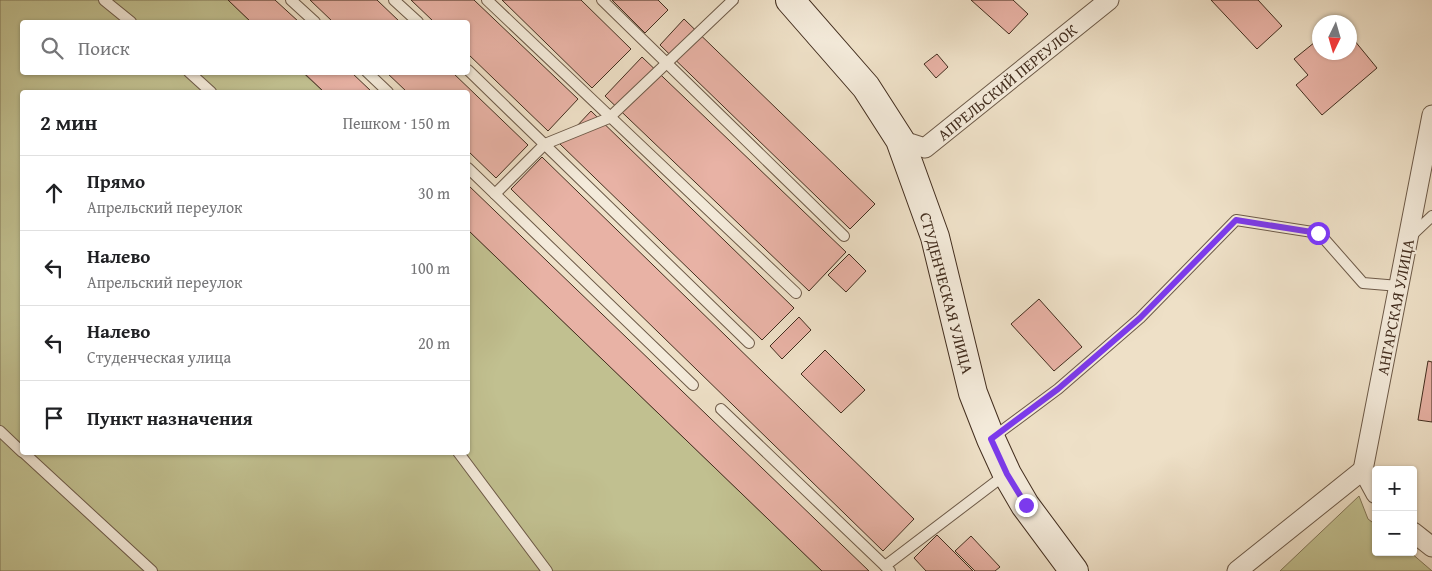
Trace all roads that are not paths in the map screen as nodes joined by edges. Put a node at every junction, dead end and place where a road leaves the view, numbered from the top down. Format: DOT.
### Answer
graph roads {
  1 [pos="104,0"];
  2 [pos="291,0"];
  3 [pos="394,0"];
  4 [pos="487,0"];
  5 [pos="602,0"];
  6 [pos="733,0"];
  7 [pos="790,0"];
  8 [pos="1109,0"];
  9 [pos="129,20"];
  10 [pos="313,20"];
  11 [pos="416,20"];
  12 [pos="668,64"];
  13 [pos="470,72"];
  14 [pos="192,75"];
  15 [pos="370,75"];
  16 [pos="209,90"];
  17 [pos="386,90"];
  18 [pos="1432,115"];
  19 [pos="609,118"];
  20 [pos="900,140"];
  21 [pos="545,144"];
  22 [pos="470,170"];
  23 [pos="495,194"];
  24 [pos="1432,216"];
  25 [pos="844,236"];
  26 [pos="1408,239"];
  27 [pos="1399,286"];
  28 [pos="796,293"];
  29 [pos="749,343"];
  30 [pos="692,385"];
  31 [pos="720,409"];
  32 [pos="0,431"];
  33 [pos="991,439"];
  34 [pos="20,449"];
  35 [pos="26,455"];
  36 [pos="460,455"];
  37 [pos="1363,470"];
  38 [pos="1007,474"];
  39 [pos="1372,487"];
  40 [pos="1417,535"];
  41 [pos="1432,547"];
  42 [pos="887,569"];
  43 [pos="152,571"];
  44 [pos="547,571"];
  45 [pos="1074,571"];
  46 [pos="1237,571"];
  1 -- 9 [label="lane"];
  2 -- 10 [label="lane"];
  3 -- 11 [label="lane"];
  4 -- 19 [label="lane"];
  5 -- 12 [label="lane"];
  6 -- 12 [label="lane"];
  7 -- 20 [label="main road, СТУДЕНЧЕСКАЯ УЛИЦА"];
  8 -- 20 [label="street, АПРЕЛЬСКИЙ ПЕРЕУЛОК"];
  12 -- 19 [label="lane"];
  12 -- 25 [label="lane"];
  13 -- 21 [label="lane"];
  14 -- 16 [label="lane"];
  15 -- 17 [label="lane"];
  18 -- 26 [label="street, АНГАРСКАЯ УЛИЦА"];
  19 -- 21 [label="lane"];
  19 -- 28 [label="lane"];
  20 -- 33 [label="main road, СТУДЕНЧЕСКАЯ УЛИЦА"];
  21 -- 23 [label="lane"];
  21 -- 29 [label="lane"];
  22 -- 23 [label="lane"];
  23 -- 30 [label="lane"];
  24 -- 26 [label="lane"];
  26 -- 27 [label="street, АНГАРСКАЯ УЛИЦА"];
  27 -- 33 [label="lane"];
  27 -- 37 [label="street, АНГАРСКАЯ УЛИЦА"];
  31 -- 42 [label="lane"];
  32 -- 34 [label="lane"];
  33 -- 38 [label="main road, СТУДЕНЧЕСКАЯ УЛИЦА"];
  35 -- 43 [label="lane"];
  36 -- 44 [label="lane"];
  37 -- 39 [label="street"];
  37 -- 46 [label="street"];
  38 -- 42 [label="lane"];
  38 -- 45 [label="main road, СТУДЕНЧЕСКАЯ УЛИЦА"];
  40 -- 41 [label="street"];
}
